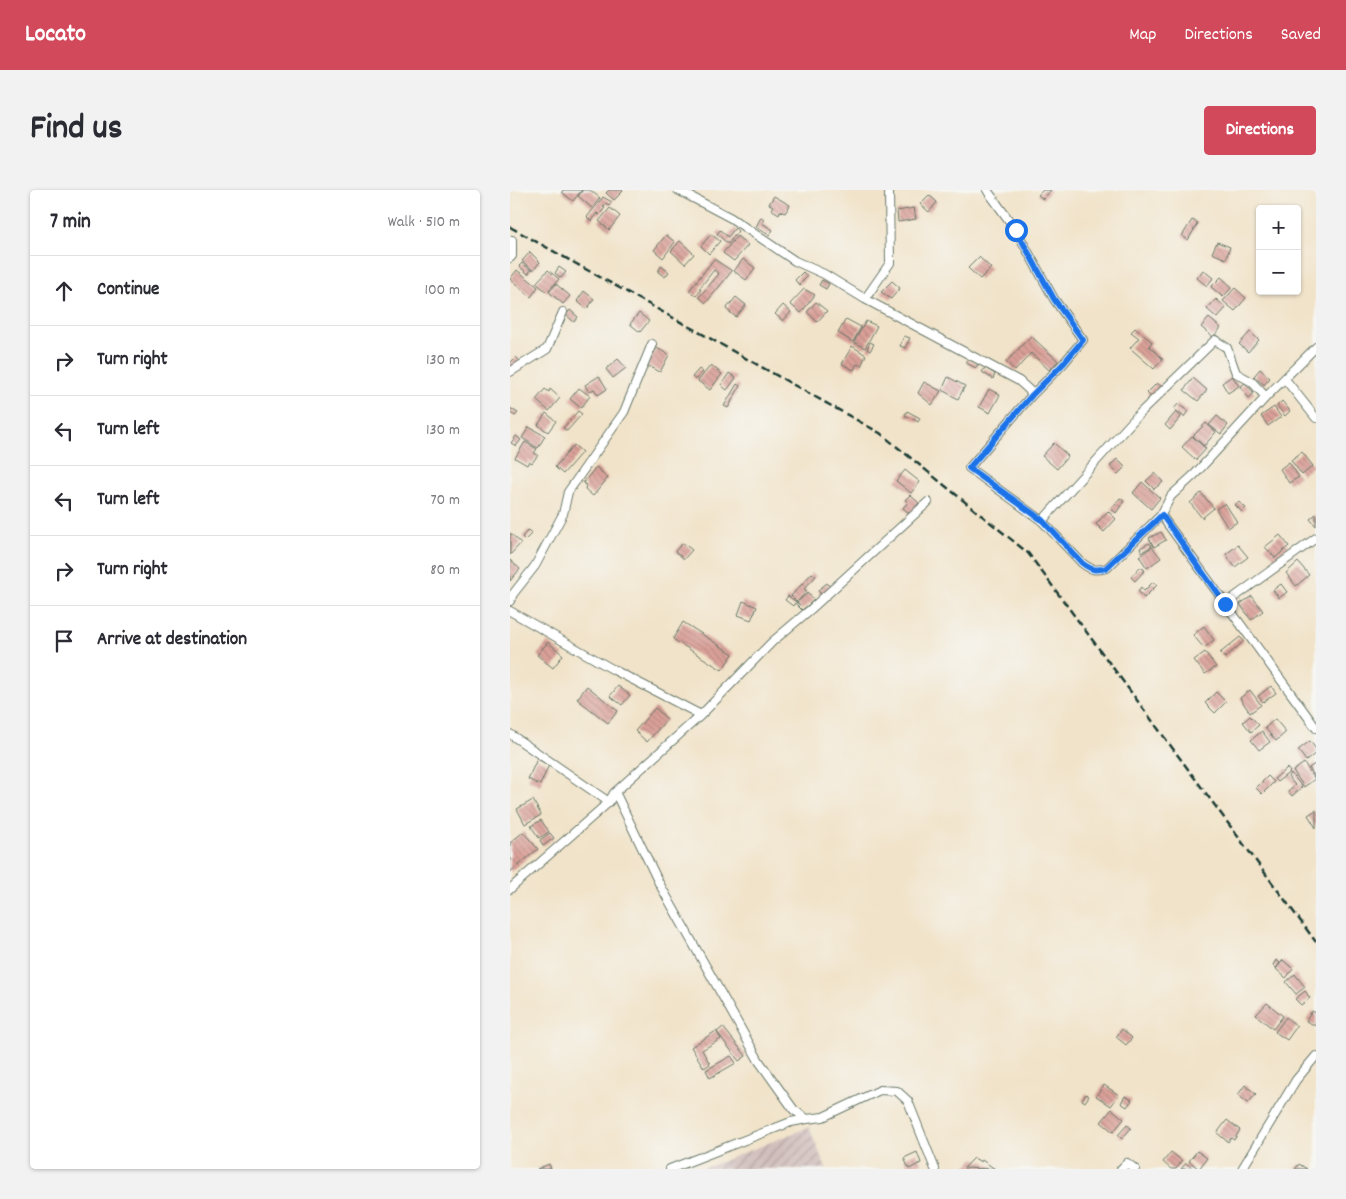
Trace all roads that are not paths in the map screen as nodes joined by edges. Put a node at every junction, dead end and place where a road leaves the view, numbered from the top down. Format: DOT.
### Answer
graph roads {
  1 [pos="678,190"];
  2 [pos="889,190"];
  3 [pos="988,190"];
  4 [pos="512,240"];
  5 [pos="510,258"];
  6 [pos="865,299"];
  7 [pos="563,312"];
  8 [pos="652,344"];
  9 [pos="1316,347"];
  10 [pos="510,372"];
  11 [pos="1285,379"];
  12 [pos="1032,395"];
  13 [pos="1266,396"];
  14 [pos="1316,418"];
  15 [pos="928,502"];
  16 [pos="1162,515"];
  17 [pos="1042,520"];
  18 [pos="1316,538"];
  19 [pos="510,601"];
  20 [pos="1225,604"];
  21 [pos="510,611"];
  22 [pos="701,715"];
  23 [pos="1316,728"];
  24 [pos="510,734"];
  25 [pos="614,793"];
  26 [pos="609,802"];
  27 [pos="510,889"];
  28 [pos="1316,1056"];
  29 [pos="807,1119"];
  30 [pos="670,1169"];
  31 [pos="935,1169"];
  32 [pos="1121,1169"];
  33 [pos="1135,1169"];
  34 [pos="1242,1169"];
  1 -- 6 [label="street"];
  2 -- 6 [label="street"];
  3 -- 12 [label="street"];
  4 -- 5 [label="street"];
  6 -- 12 [label="street"];
  7 -- 10 [label="street"];
  8 -- 19 [label="street"];
  9 -- 11 [label="street"];
  11 -- 13 [label="street"];
  11 -- 14 [label="street"];
  12 -- 17 [label="street"];
  13 -- 16 [label="street"];
  13 -- 17 [label="street"];
  15 -- 22 [label="street"];
  16 -- 17 [label="street"];
  16 -- 20 [label="street"];
  18 -- 20 [label="street"];
  20 -- 23 [label="street"];
  21 -- 22 [label="street"];
  22 -- 25 [label="street"];
  24 -- 26 [label="street"];
  25 -- 26 [label="street"];
  25 -- 29 [label="street"];
  26 -- 27 [label="street"];
  28 -- 34 [label="street"];
  29 -- 30 [label="street"];
  29 -- 31 [label="street"];
  32 -- 33 [label="street"];
}
